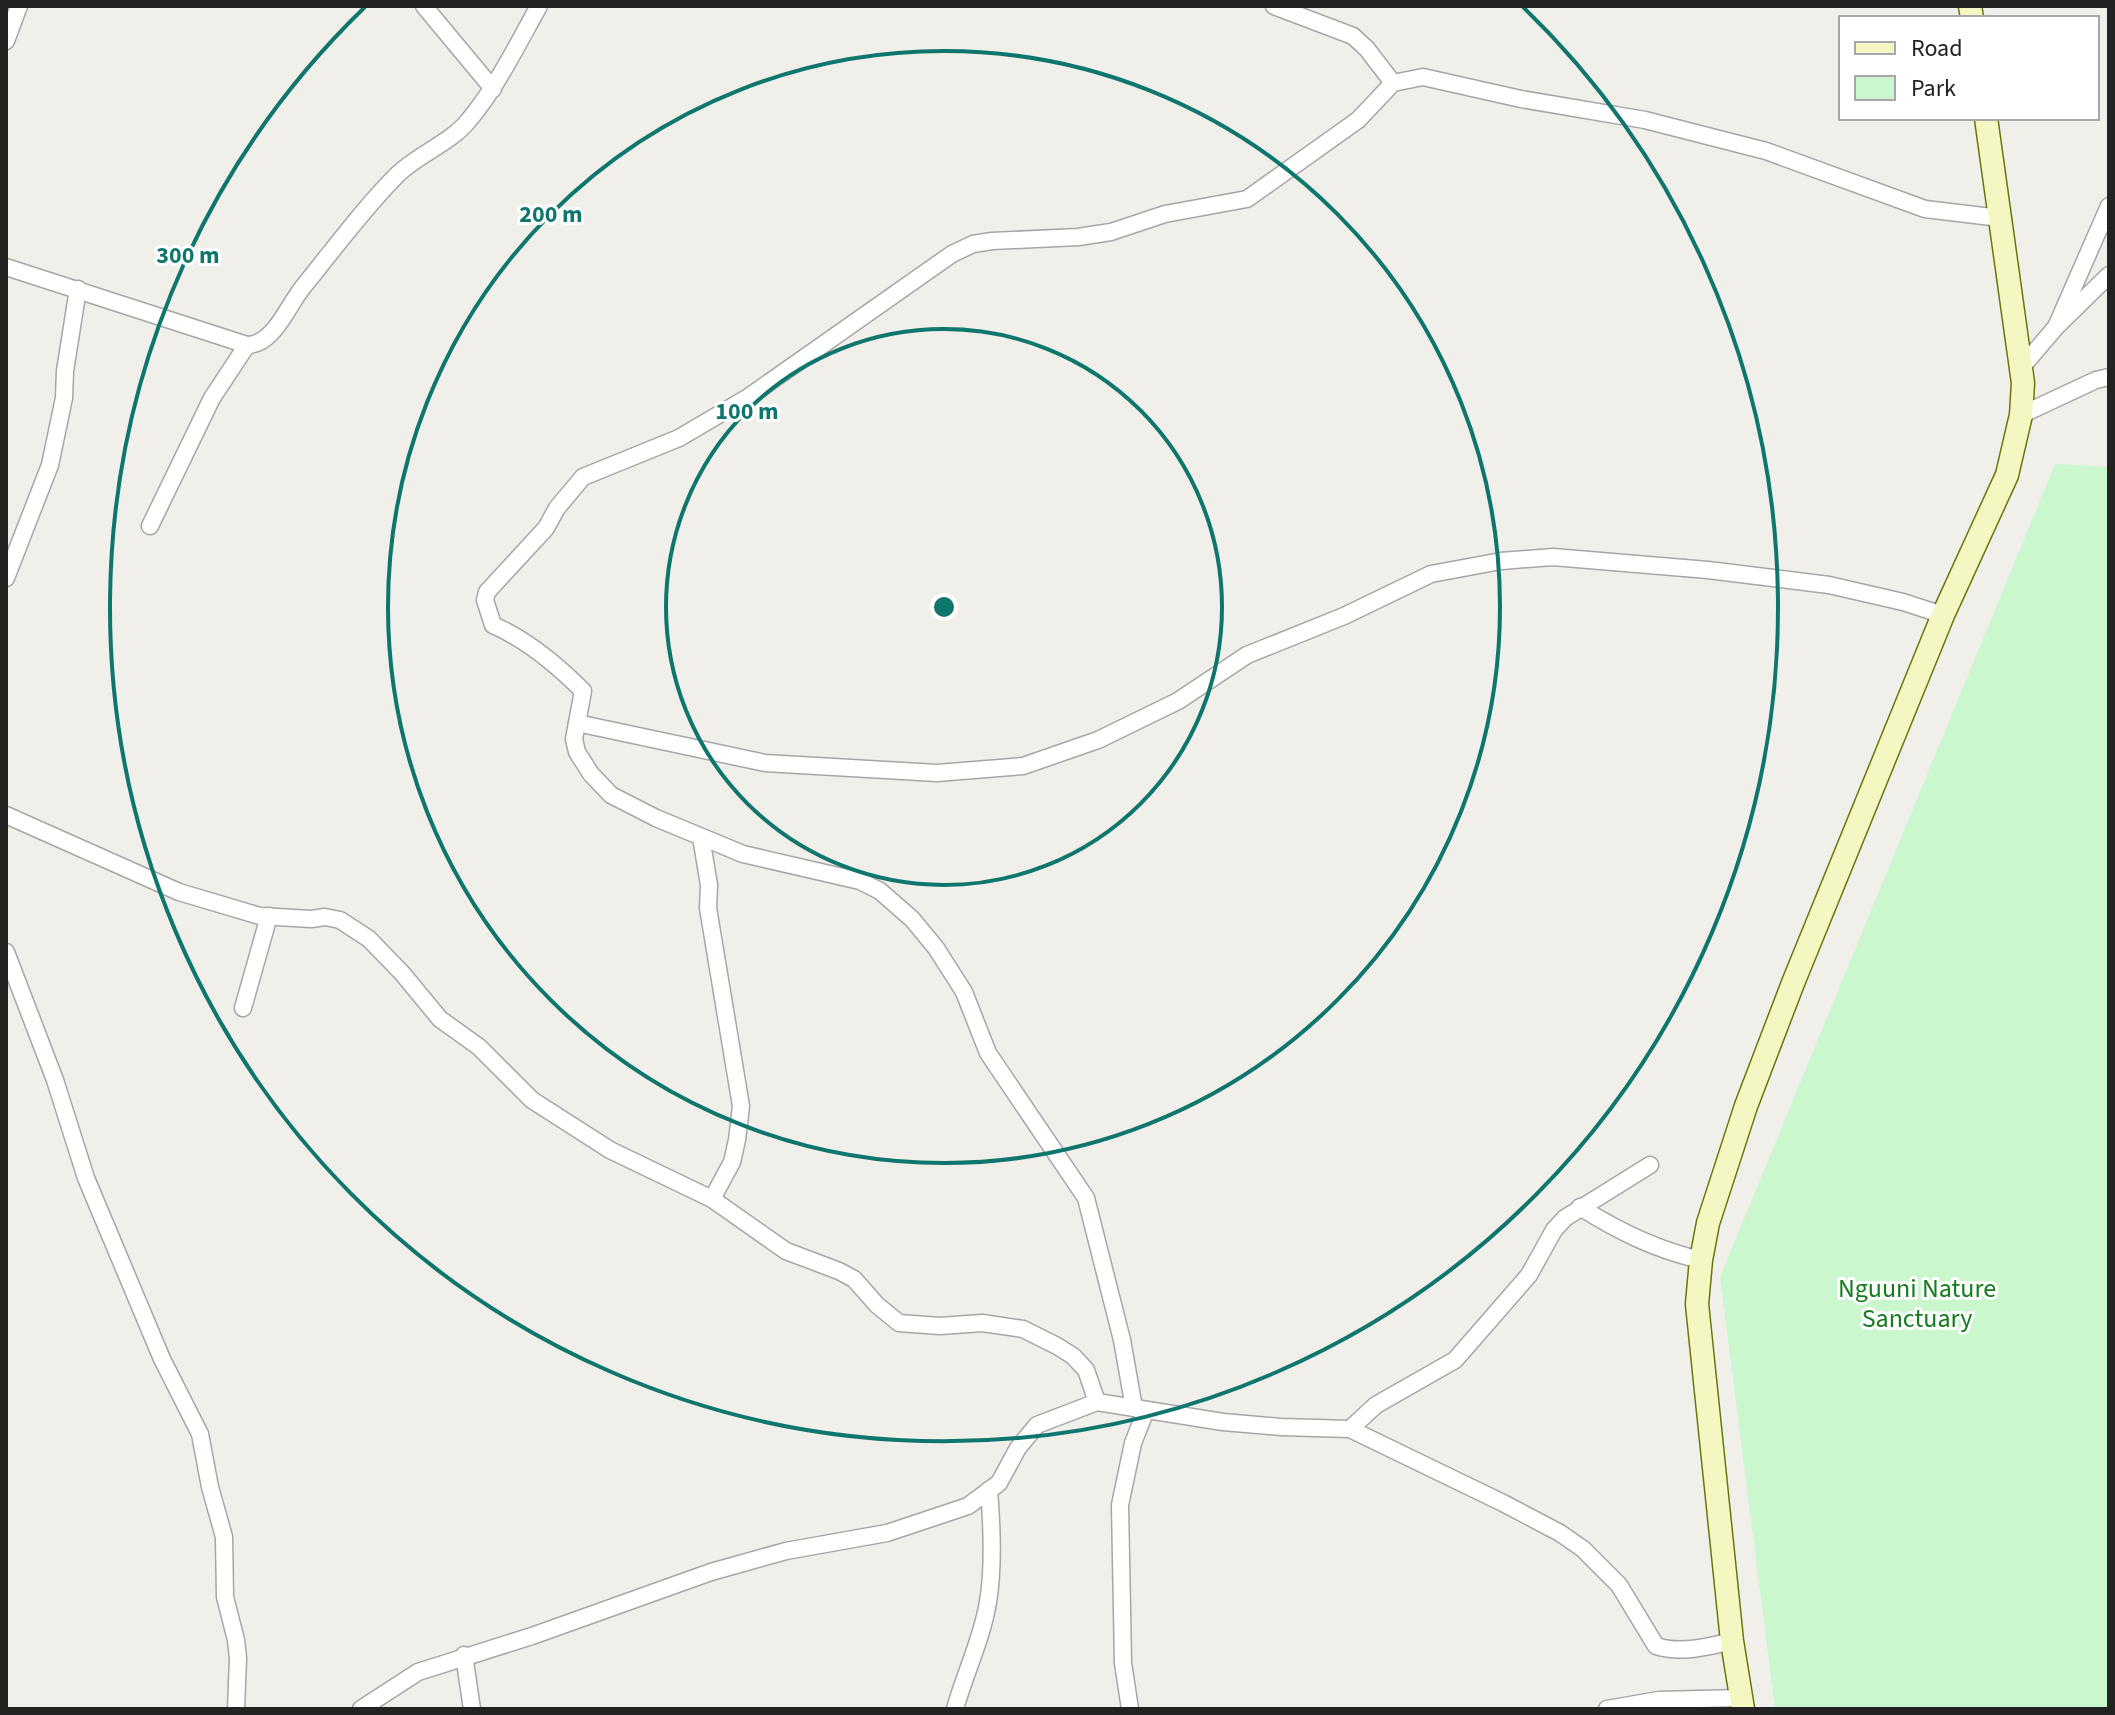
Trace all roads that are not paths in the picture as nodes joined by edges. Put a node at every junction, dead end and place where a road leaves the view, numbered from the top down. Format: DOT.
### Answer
graph roads {
  1 [pos="19,6"];
  2 [pos="424,6"];
  3 [pos="539,6"];
  4 [pos="1274,6"];
  5 [pos="6,41"];
  6 [pos="1393,83"];
  7 [pos="493,89"];
  8 [pos="1986,120"];
  9 [pos="2109,206"];
  10 [pos="2000,218"];
  11 [pos="6,267"];
  12 [pos="2109,275"];
  13 [pos="78,289"];
  14 [pos="2056,327"];
  15 [pos="247,345"];
  16 [pos="2021,368"];
  17 [pos="2109,377"];
  18 [pos="2021,415"];
  19 [pos="150,526"];
  20 [pos="6,578"];
  21 [pos="1943,615"];
  22 [pos="577,723"];
  23 [pos="6,815"];
  24 [pos="701,837"];
  25 [pos="269,916"];
  26 [pos="6,952"];
  27 [pos="243,1008"];
  28 [pos="1650,1165"];
  29 [pos="712,1199"];
  30 [pos="1580,1207"];
  31 [pos="1701,1260"];
  32 [pos="1097,1402"];
  33 [pos="1140,1409"];
  34 [pos="1350,1429"];
  35 [pos="989,1490"];
  36 [pos="1732,1641"];
  37 [pos="464,1655"];
  38 [pos="1742,1703"];
  39 [pos="236,1709"];
  40 [pos="361,1709"];
  41 [pos="472,1709"];
  42 [pos="955,1709"];
  43 [pos="1130,1709"];
  44 [pos="1607,1709"];
  1 -- 5 [label="street"];
  2 -- 7 [label="street"];
  3 -- 7 [label="street"];
  4 -- 6 [label="street"];
  6 -- 10 [label="street"];
  6 -- 22 [label="street"];
  7 -- 15 [label="street"];
  8 -- 10 [label="main road"];
  9 -- 14 [label="street"];
  10 -- 16 [label="main road"];
  11 -- 13 [label="street"];
  12 -- 14 [label="street"];
  13 -- 15 [label="street"];
  13 -- 20 [label="street"];
  14 -- 16 [label="street"];
  15 -- 19 [label="street"];
  16 -- 18 [label="main road"];
  17 -- 18 [label="street"];
  18 -- 21 [label="main road"];
  21 -- 22 [label="street"];
  21 -- 31 [label="main road"];
  22 -- 24 [label="street"];
  23 -- 25 [label="street"];
  24 -- 29 [label="street"];
  24 -- 33 [label="street"];
  25 -- 27 [label="street"];
  25 -- 29 [label="street"];
  26 -- 39 [label="street"];
  28 -- 30 [label="street"];
  29 -- 32 [label="street"];
  30 -- 31 [label="street"];
  30 -- 34 [label="street"];
  31 -- 36 [label="main road"];
  32 -- 33 [label="street"];
  32 -- 35 [label="street"];
  33 -- 34 [label="street"];
  33 -- 43 [label="street"];
  34 -- 36 [label="street"];
  35 -- 37 [label="street"];
  35 -- 42 [label="street"];
  36 -- 38 [label="main road"];
  37 -- 40 [label="street"];
  37 -- 41 [label="street"];
  38 -- 44 [label="street"];
}
